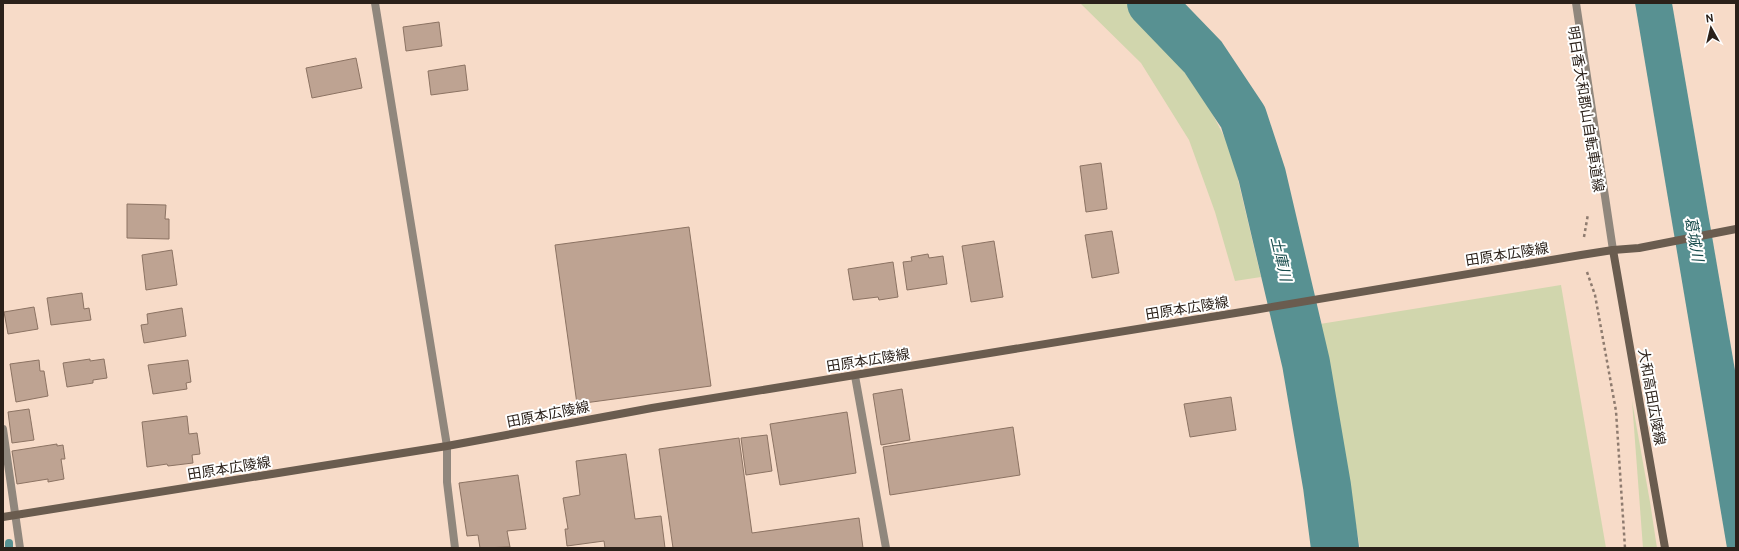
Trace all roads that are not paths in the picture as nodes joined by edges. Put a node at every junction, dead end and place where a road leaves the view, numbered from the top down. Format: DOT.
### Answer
graph roads {
  1 [pos="375,3"];
  2 [pos="1576,3"];
  3 [pos="1736,229"];
  4 [pos="1613,250"];
  5 [pos="855,376"];
  6 [pos="3,429"];
  7 [pos="447,446"];
  8 [pos="16,515"];
  9 [pos="3,517"];
  10 [pos="20,548"];
  11 [pos="455,548"];
  12 [pos="886,548"];
  13 [pos="1665,548"];
  1 -- 7 [label="street"];
  2 -- 4 [label="street"];
  3 -- 4 [label="main road, 田原本広陵線"];
  4 -- 5 [label="main road, 田原本広陵線"];
  4 -- 13 [label="main road, 大和高田広陵線"];
  5 -- 7 [label="main road, 田原本広陵線"];
  5 -- 12 [label="street"];
  6 -- 8 [label="street"];
  7 -- 8 [label="main road, 田原本広陵線"];
  7 -- 11 [label="street"];
  8 -- 9 [label="main road, 田原本広陵線"];
  8 -- 10 [label="street"];
}
